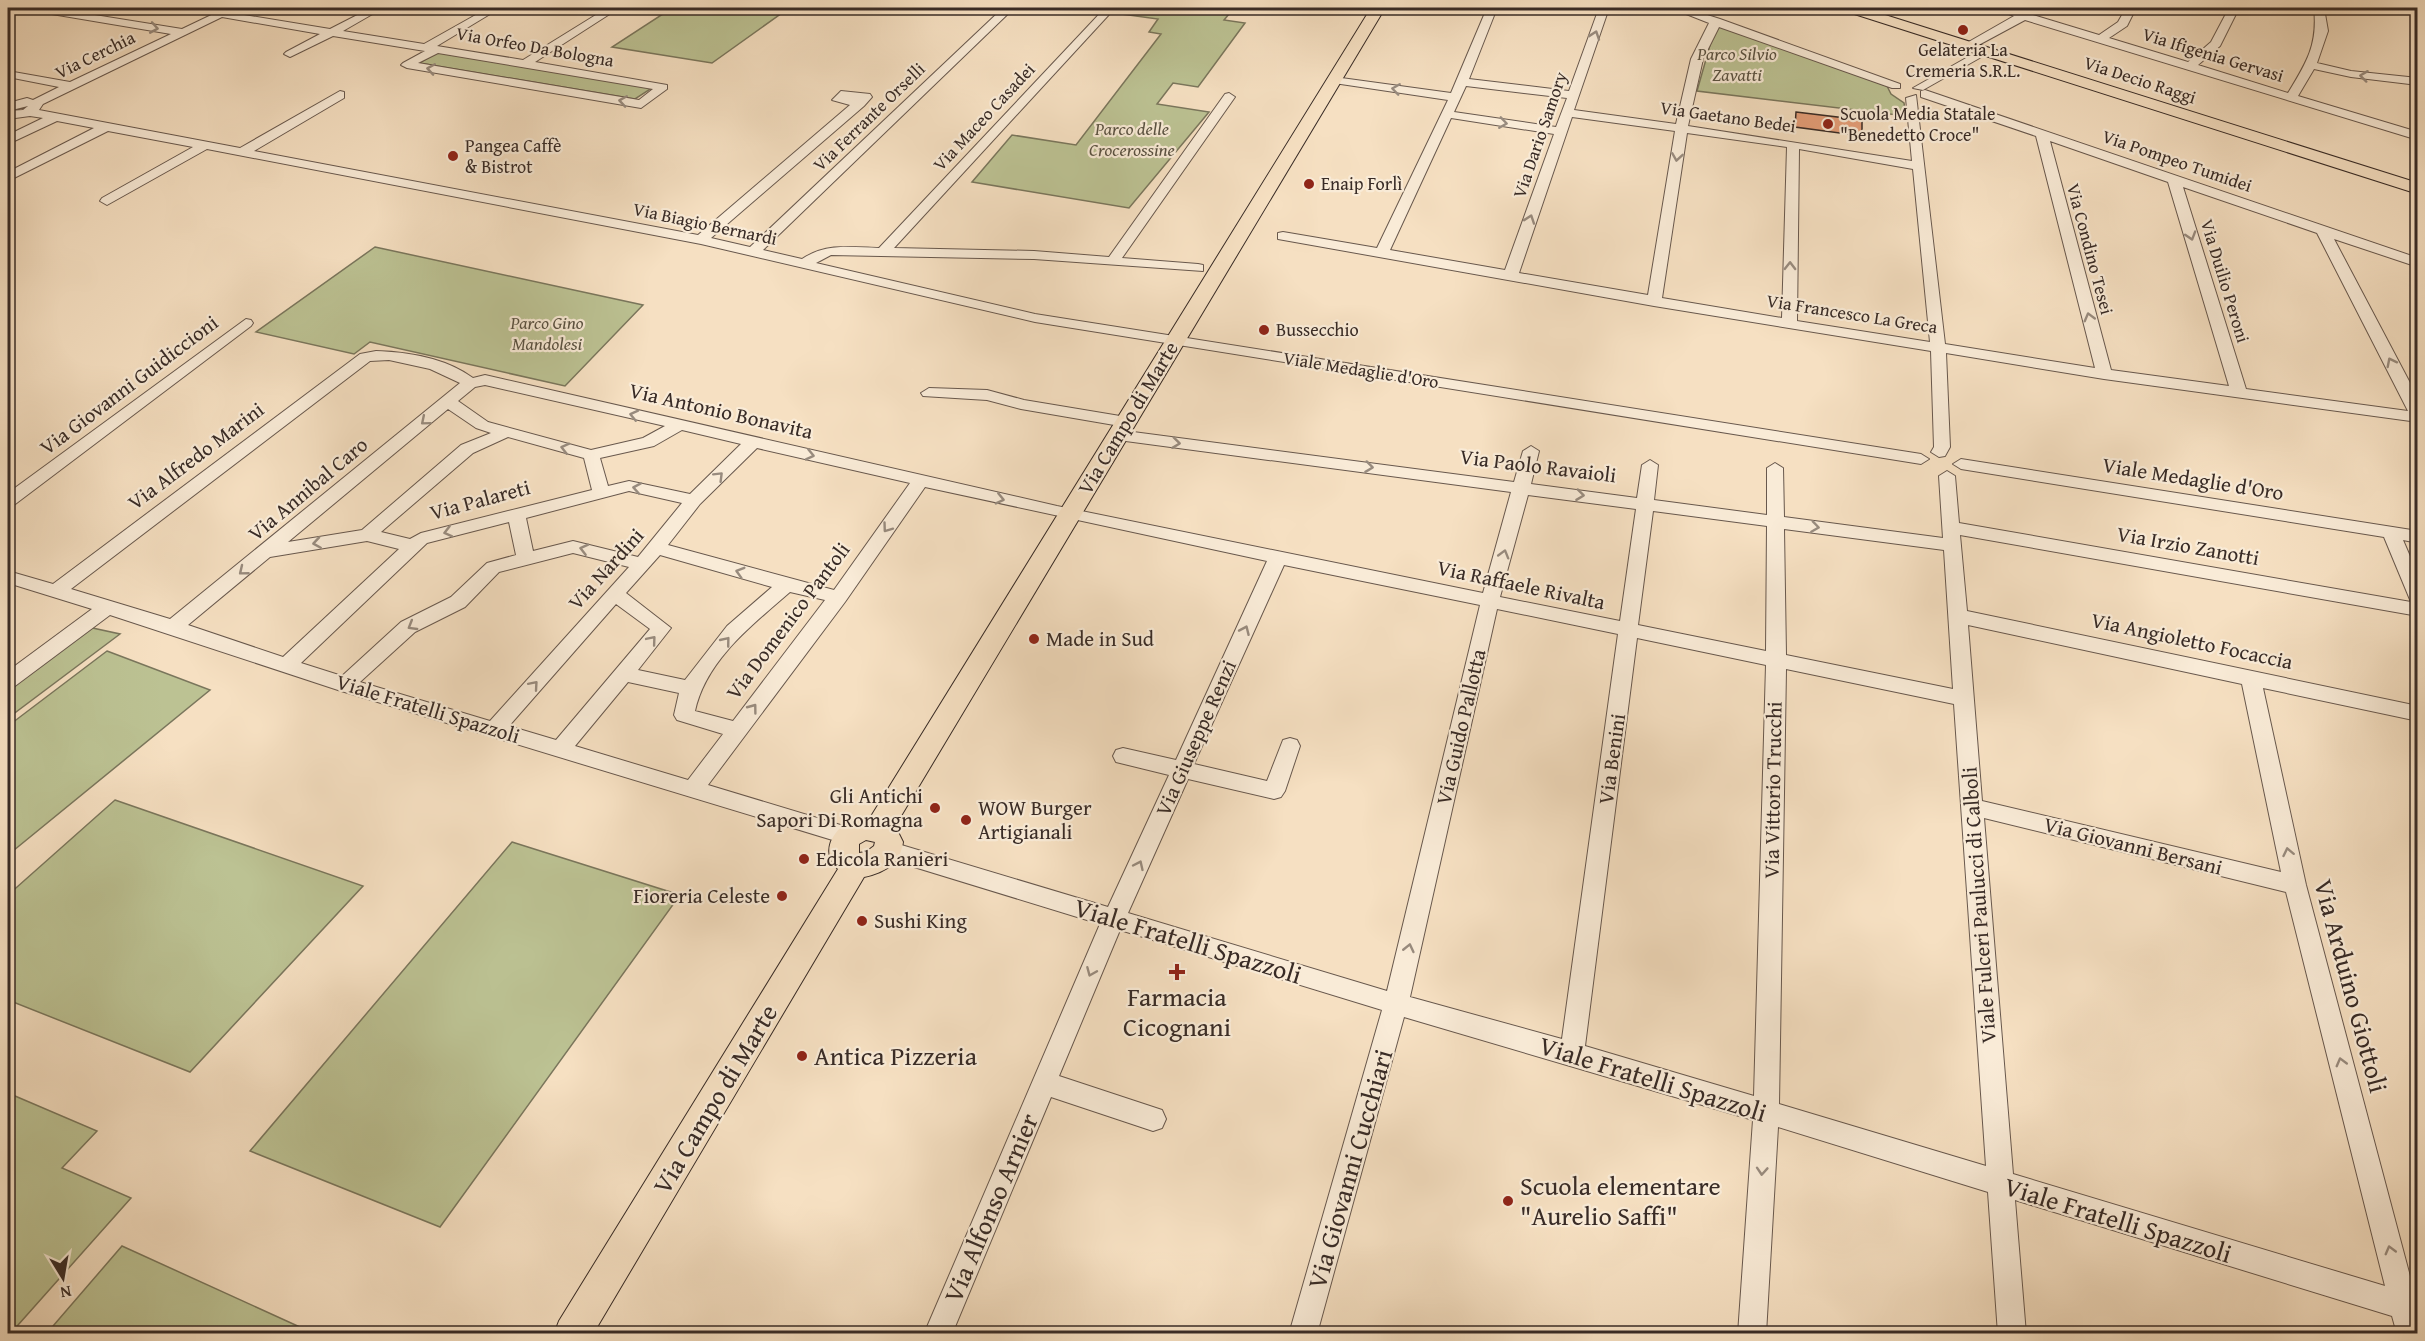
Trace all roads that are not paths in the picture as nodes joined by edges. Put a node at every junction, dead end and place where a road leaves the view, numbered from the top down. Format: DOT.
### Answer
graph roads {
  1 [pos="34,8"];
  2 [pos="234,8"];
  3 [pos="378,8"];
  4 [pos="495,8"];
  5 [pos="614,8"];
  6 [pos="1009,8"];
  7 [pos="1110,8"];
  8 [pos="1221,8"];
  9 [pos="1262,8"];
  10 [pos="1378,8"];
  11 [pos="1492,8"];
  12 [pos="1604,8"];
  13 [pos="1676,8"];
  14 [pos="1850,8"];
  15 [pos="1998,8"];
  16 [pos="2036,8"];
  17 [pos="2131,8"];
  18 [pos="2234,8"];
  19 [pos="2319,8"];
  20 [pos="2411,8"];
  21 [pos="221,14"];
  22 [pos="2027,16"];
  23 [pos="2418,17"];
  24 [pos="1716,21"];
  25 [pos="182,32"];
  26 [pos="333,32"];
  27 [pos="2101,39"];
  28 [pos="1969,46"];
  29 [pos="432,48"];
  30 [pos="1986,51"];
  31 [pos="290,54"];
  32 [pos="525,64"];
  33 [pos="2311,65"];
  34 [pos="2190,66"];
  35 [pos="8,74"];
  36 [pos="1334,80"];
  37 [pos="1462,82"];
  38 [pos="2418,82"];
  39 [pos="71,86"];
  40 [pos="1918,94"];
  41 [pos="340,95"];
  42 [pos="1573,95"];
  43 [pos="1454,97"];
  44 [pos="1229,98"];
  45 [pos="2291,98"];
  46 [pos="860,103"];
  47 [pos="8,107"];
  48 [pos="33,107"];
  49 [pos="1568,113"];
  50 [pos="1446,114"];
  51 [pos="8,115"];
  52 [pos="57,117"];
  53 [pos="107,126"];
  54 [pos="1681,130"];
  55 [pos="1560,131"];
  56 [pos="2041,132"];
  57 [pos="2418,136"];
  58 [pos="8,140"];
  59 [pos="207,144"];
  60 [pos="1793,144"];
  61 [pos="243,152"];
  62 [pos="1918,166"];
  63 [pos="8,177"];
  64 [pos="2174,180"];
  65 [pos="2418,189"];
  66 [pos="107,201"];
  67 [pos="2323,231"];
  68 [pos="1283,236"];
  69 [pos="701,240"];
  70 [pos="884,251"];
  71 [pos="753,252"];
  72 [pos="1382,253"];
  73 [pos="1113,261"];
  74 [pos="2418,263"];
  75 [pos="805,264"];
  76 [pos="1198,268"];
  77 [pos="1511,274"];
  78 [pos="1654,302"];
  79 [pos="246,323"];
  80 [pos="1789,324"];
  81 [pos="1175,341"];
  82 [pos="1938,347"];
  83 [pos="2104,374"];
  84 [pos="470,383"];
  85 [pos="929,393"];
  86 [pos="2239,393"];
  87 [pos="448,402"];
  88 [pos="2418,415"];
  89 [pos="680,425"];
  90 [pos="1122,429"];
  91 [pos="504,433"];
  92 [pos="753,442"];
  93 [pos="1531,451"];
  94 [pos="1939,452"];
  95 [pos="591,454"];
  96 [pos="1921,459"];
  97 [pos="1650,465"];
  98 [pos="1775,468"];
  99 [pos="1954,470"];
  100 [pos="921,480"];
  101 [pos="1522,487"];
  102 [pos="601,492"];
  103 [pos="694,500"];
  104 [pos="8,501"];
  105 [pos="1645,503"];
  106 [pos="516,514"];
  107 [pos="1070,514"];
  108 [pos="1774,521"];
  109 [pos="2391,533"];
  110 [pos="367,535"];
  111 [pos="1951,536"];
  112 [pos="2418,537"];
  113 [pos="412,546"];
  114 [pos="656,548"];
  115 [pos="267,551"];
  116 [pos="525,557"];
  117 [pos="1278,558"];
  118 [pos="641,564"];
  119 [pos="8,577"];
  120 [pos="786,585"];
  121 [pos="55,592"];
  122 [pos="614,593"];
  123 [pos="837,597"];
  124 [pos="2418,599"];
  125 [pos="1490,601"];
  126 [pos="106,608"];
  127 [pos="2418,610"];
  128 [pos="1957,616"];
  129 [pos="173,627"];
  130 [pos="1629,630"];
  131 [pos="1776,662"];
  132 [pos="287,664"];
  133 [pos="624,674"];
  134 [pos="2251,678"];
  135 [pos="8,681"];
  136 [pos="345,685"];
  137 [pos="690,688"];
  138 [pos="1963,698"];
  139 [pos="2418,714"];
  140 [pos="495,728"];
  141 [pos="737,730"];
  142 [pos="1290,746"];
  143 [pos="560,749"];
  144 [pos="1123,756"];
  145 [pos="1183,768"];
  146 [pos="693,789"];
  147 [pos="1972,807"];
  148 [pos="883,839"];
  149 [pos="852,850"];
  150 [pos="2295,885"];
  151 [pos="1114,918"];
  152 [pos="1396,1005"];
  153 [pos="1572,1053"];
  154 [pos="1044,1083"];
  155 [pos="1766,1112"];
  156 [pos="1153,1119"];
  157 [pos="2001,1185"];
  158 [pos="2411,1317"];
  159 [pos="572,1334"];
  160 [pos="938,1334"];
  161 [pos="1303,1334"];
  162 [pos="1752,1334"];
  163 [pos="2012,1334"];
  1 -- 25 [label="street, one-way"];
  2 -- 21 [label="street, Via Cerchia"];
  3 -- 26 [label="street"];
  4 -- 29 [label="street"];
  5 -- 32 [label="street"];
  6 -- 71 [label="street, Via Ferrante Orselli"];
  7 -- 70 [label="street, Via Maceo Casadei"];
  8 -- 9 [label="street"];
  10 -- 36 [label="main road, Via Campo di Marte"];
  11 -- 37 [label="street"];
  42 -- 12 [label="street, Via Dario Samory, one-way"];
  13 -- 24 [label="street, Via Pompeo Tumidei"];
  14 -- 28 [label="main road, Via Decio Raggi"];
  15 -- 22 [label="street, Via Ifigenia Gervasi"];
  16 -- 22 [label="street"];
  17 -- 27 [label="street"];
  18 -- 34 [label="street"];
  19 -- 33 [label="street"];
  20 -- 23 [label="street"];
  21 -- 25 [label="street, Via Cerchia"];
  21 -- 26 [label="street, Via Orfeo Da Bologna"];
  22 -- 27 [label="street, Via Ifigenia Gervasi"];
  22 -- 28 [label="street"];
  24 -- 40 [label="street, Via Pompeo Tumidei"];
  24 -- 54 [label="street"];
  25 -- 39 [label="street, Via Cerchia"];
  26 -- 29 [label="street, Via Orfeo Da Bologna"];
  26 -- 31 [label="street"];
  27 -- 34 [label="street, Via Ifigenia Gervasi"];
  28 -- 30 [label="main road, Via Decio Raggi"];
  29 -- 32 [label="street, Via Orfeo Da Bologna"];
  32 -- 29 [label="street, Via Orfeo Da Bologna, one-way"];
  30 -- 40 [label="street"];
  30 -- 65 [label="main road, Via Decio Raggi"];
  38 -- 33 [label="street, one-way"];
  33 -- 45 [label="street"];
  34 -- 45 [label="street, Via Ifigenia Gervasi"];
  35 -- 39 [label="street"];
  43 -- 36 [label="street, one-way"];
  36 -- 81 [label="main road, Via Campo di Marte"];
  37 -- 42 [label="street"];
  37 -- 43 [label="street"];
  39 -- 48 [label="street, Via Cerchia"];
  40 -- 56 [label="street, Via Pompeo Tumidei"];
  40 -- 62 [label="street"];
  41 -- 61 [label="street"];
  42 -- 49 [label="street, Via Dario Samory"];
  43 -- 50 [label="street"];
  44 -- 73 [label="street"];
  45 -- 57 [label="street, Via Ifigenia Gervasi"];
  46 -- 69 [label="street"];
  47 -- 48 [label="street"];
  48 -- 51 [label="street"];
  48 -- 52 [label="street, Via Biagio Bernardi"];
  49 -- 54 [label="street, Via Gaetano Bedei"];
  49 -- 55 [label="street, Via Dario Samory"];
  50 -- 55 [label="street, one-way"];
  50 -- 72 [label="street"];
  52 -- 53 [label="street, Via Biagio Bernardi"];
  52 -- 58 [label="street"];
  53 -- 59 [label="street, Via Biagio Bernardi"];
  53 -- 63 [label="street"];
  54 -- 60 [label="street, Via Gaetano Bedei"];
  54 -- 78 [label="street, one-way"];
  77 -- 55 [label="street, Via Dario Samory, one-way"];
  56 -- 64 [label="street, Via Pompeo Tumidei"];
  83 -- 56 [label="street, Via Condino Tesei, one-way"];
  59 -- 61 [label="street, Via Biagio Bernardi"];
  59 -- 66 [label="street"];
  60 -- 62 [label="street, Via Gaetano Bedei"];
  80 -- 60 [label="street, one-way"];
  61 -- 69 [label="street, Via Biagio Bernardi"];
  62 -- 82 [label="street"];
  64 -- 67 [label="street, Via Pompeo Tumidei"];
  64 -- 86 [label="street, Via Duilio Peroni, one-way"];
  67 -- 74 [label="street, Via Pompeo Tumidei"];
  88 -- 67 [label="street, one-way"];
  68 -- 72 [label="street, Via Francesco La Greca"];
  69 -- 71 [label="street, Via Biagio Bernardi"];
  70 -- 73 [label="street"];
  70 -- 75 [label="street"];
  71 -- 75 [label="street, Via Biagio Bernardi"];
  72 -- 77 [label="street, Via Francesco La Greca"];
  73 -- 76 [label="street"];
  75 -- 81 [label="street, Viale Medaglie d'Oro"];
  77 -- 78 [label="street, Via Francesco La Greca"];
  78 -- 80 [label="street, Via Francesco La Greca"];
  79 -- 104 [label="street, Via Giovanni Guidiccioni"];
  80 -- 82 [label="street, Via Francesco La Greca"];
  81 -- 90 [label="main road, Via Campo di Marte"];
  81 -- 96 [label="street, Viale Medaglie d'Oro"];
  82 -- 83 [label="street, Via Francesco La Greca"];
  82 -- 94 [label="street"];
  83 -- 86 [label="street, Via Francesco La Greca"];
  84 -- 87 [label="street, Via Annibal Caro"];
  89 -- 84 [label="street, Via Antonio Bonavita, one-way"];
  84 -- 121 [label="street, Via Alfredo Marini"];
  85 -- 90 [label="street, Via Paolo Ravaioli"];
  86 -- 88 [label="street, Via Francesco La Greca"];
  87 -- 91 [label="street"];
  87 -- 115 [label="street, Via Annibal Caro, one-way"];
  89 -- 92 [label="street, Via Antonio Bonavita"];
  89 -- 95 [label="street"];
  90 -- 101 [label="street, Via Paolo Ravaioli, one-way"];
  90 -- 107 [label="main road, Via Campo di Marte"];
  95 -- 91 [label="street, one-way"];
  91 -- 110 [label="street"];
  92 -- 100 [label="street, Via Antonio Bonavita, one-way"];
  103 -- 92 [label="street, Via Nardini, one-way"];
  93 -- 101 [label="street, Via Guido Pallotta"];
  94 -- 96 [label="street"];
  94 -- 99 [label="street"];
  95 -- 102 [label="street"];
  96 -- 99 [label="street"];
  97 -- 105 [label="street, Via Benini"];
  98 -- 108 [label="street, Via Vittorio Trucchi"];
  99 -- 109 [label="street, Viale Medaglie d'Oro"];
  99 -- 111 [label="street, Viale Fulceri Paulucci di Calboli"];
  100 -- 107 [label="street, Via Antonio Bonavita, one-way"];
  100 -- 123 [label="street, Via Domenico Pantoli, one-way"];
  101 -- 105 [label="street, Via Paolo Ravaioli, one-way"];
  125 -- 101 [label="street, Via Guido Pallotta, one-way"];
  103 -- 102 [label="street, Via Palareti, one-way"];
  102 -- 106 [label="street, Via Palareti"];
  103 -- 114 [label="street, Via Nardini"];
  105 -- 108 [label="street, Via Paolo Ravaioli"];
  105 -- 130 [label="street, Via Benini"];
  106 -- 113 [label="street, Via Palareti, one-way"];
  106 -- 116 [label="street"];
  107 -- 117 [label="street, Via Raffaele Rivalta"];
  107 -- 148 [label="main road, Via Campo di Marte"];
  108 -- 111 [label="street, Via Paolo Ravaioli, one-way"];
  108 -- 131 [label="street, Via Vittorio Trucchi"];
  109 -- 112 [label="street, Viale Medaglie d'Oro"];
  109 -- 124 [label="street"];
  110 -- 113 [label="street"];
  110 -- 115 [label="street, one-way"];
  111 -- 127 [label="street, Via Irzio Zanotti"];
  111 -- 128 [label="street, Viale Fulceri Paulucci di Calboli"];
  113 -- 132 [label="street, Via Palareti"];
  114 -- 118 [label="street, Via Nardini"];
  120 -- 114 [label="street, one-way"];
  115 -- 129 [label="street, Via Annibal Caro, one-way"];
  118 -- 116 [label="street, one-way"];
  116 -- 136 [label="street, one-way"];
  117 -- 125 [label="street, Via Raffaele Rivalta"];
  145 -- 117 [label="street, Via Giuseppe Renzi, one-way"];
  118 -- 122 [label="street, Via Nardini"];
  119 -- 121 [label="street, Viale Fratelli Spazzoli"];
  120 -- 123 [label="street"];
  137 -- 120 [label="street, one-way"];
  121 -- 126 [label="street, Viale Fratelli Spazzoli"];
  133 -- 122 [label="street, one-way"];
  140 -- 122 [label="street, Via Nardini, one-way"];
  141 -- 123 [label="street, Via Domenico Pantoli, one-way"];
  125 -- 130 [label="street, Via Raffaele Rivalta"];
  152 -- 125 [label="street, Via Guido Pallotta, one-way"];
  126 -- 129 [label="street, Viale Fratelli Spazzoli"];
  126 -- 135 [label="street"];
  128 -- 134 [label="street, Via Angioletto Focaccia"];
  128 -- 138 [label="street, Viale Fulceri Paulucci di Calboli"];
  129 -- 132 [label="street, Viale Fratelli Spazzoli"];
  130 -- 131 [label="street, Via Raffaele Rivalta"];
  130 -- 153 [label="street, Via Benini"];
  131 -- 138 [label="street, Via Raffaele Rivalta"];
  131 -- 155 [label="street, Via Vittorio Trucchi"];
  132 -- 136 [label="street, Viale Fratelli Spazzoli"];
  133 -- 137 [label="street"];
  133 -- 143 [label="street"];
  134 -- 139 [label="street, Via Angioletto Focaccia"];
  150 -- 134 [label="street, Via Arduino Giottoli, one-way"];
  136 -- 140 [label="street, Viale Fratelli Spazzoli"];
  137 -- 141 [label="street"];
  138 -- 147 [label="street, Viale Fulceri Paulucci di Calboli"];
  140 -- 143 [label="street, Viale Fratelli Spazzoli"];
  141 -- 146 [label="street, Via Domenico Pantoli"];
  142 -- 145 [label="street"];
  143 -- 146 [label="street, Viale Fratelli Spazzoli"];
  144 -- 145 [label="street"];
  151 -- 145 [label="street, Via Giuseppe Renzi, one-way"];
  146 -- 149 [label="street, Viale Fratelli Spazzoli"];
  147 -- 150 [label="street, Via Giovanni Bersani"];
  147 -- 157 [label="street, Viale Fulceri Paulucci di Calboli"];
  148 -- 149 [label="main road"];
  148 -- 151 [label="street, Viale Fratelli Spazzoli"];
  149 -- 159 [label="main road, Via Campo di Marte"];
  158 -- 150 [label="street, Via Arduino Giottoli, one-way"];
  151 -- 152 [label="street, Viale Fratelli Spazzoli"];
  151 -- 154 [label="street, Via Alfonso Arnier, one-way"];
  152 -- 153 [label="street, Viale Fratelli Spazzoli"];
  152 -- 161 [label="street, Via Giovanni Cucchiari"];
  153 -- 155 [label="street, Viale Fratelli Spazzoli"];
  154 -- 156 [label="street"];
  154 -- 160 [label="street, Via Alfonso Arnier"];
  155 -- 157 [label="street, Viale Fratelli Spazzoli"];
  155 -- 162 [label="street, Via Vittorio Trucchi, one-way"];
  157 -- 158 [label="street, Viale Fratelli Spazzoli"];
  157 -- 163 [label="street, Viale Fulceri Paulucci di Calboli"];
}
